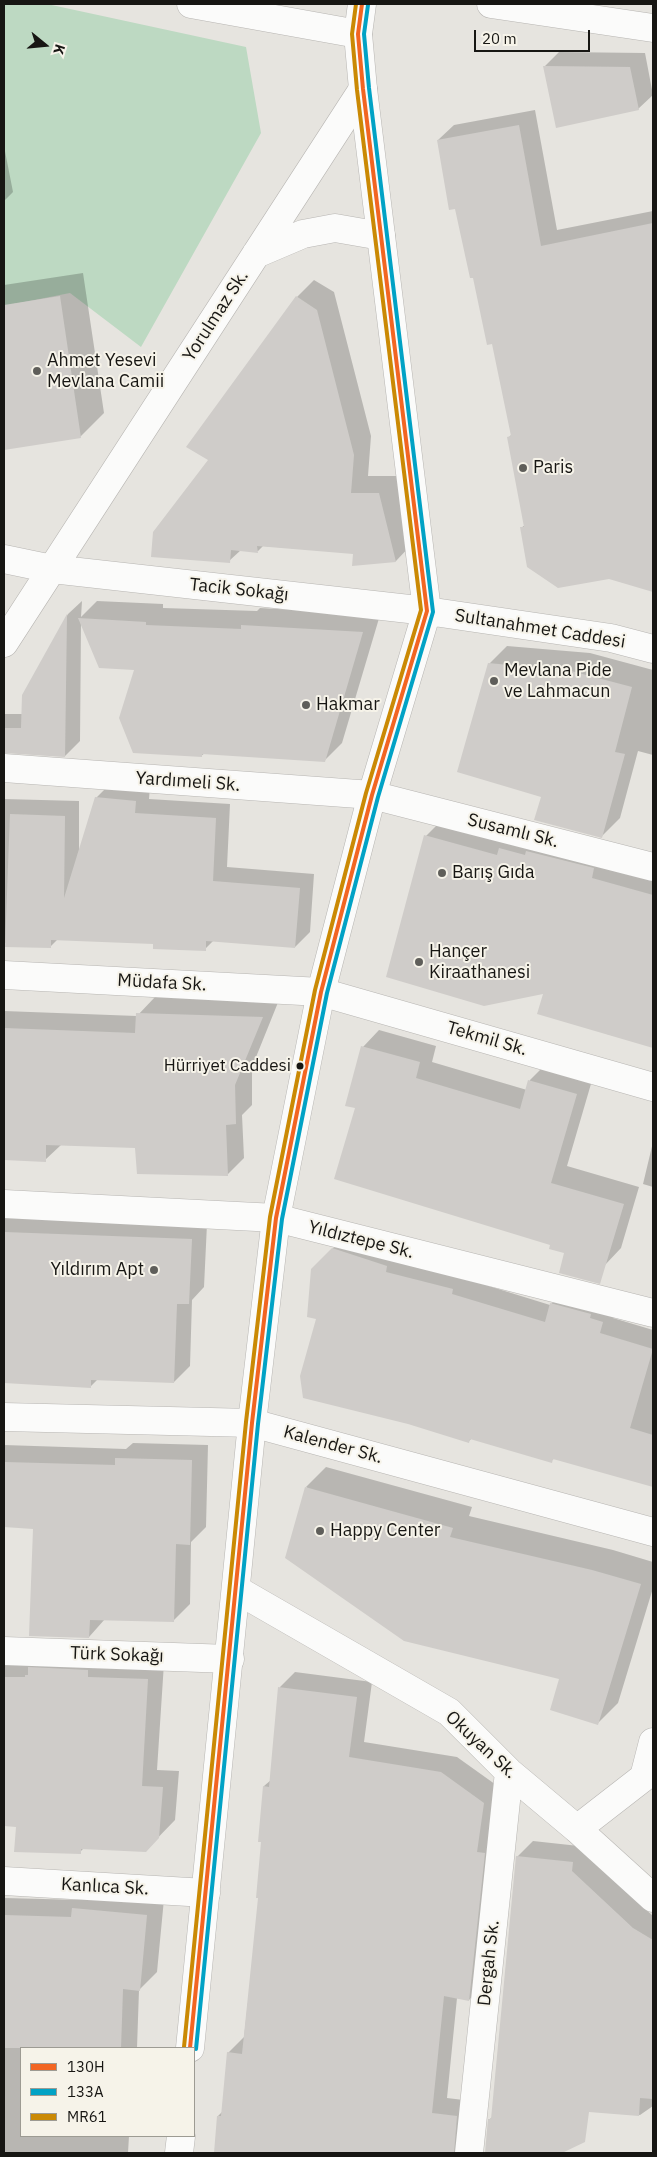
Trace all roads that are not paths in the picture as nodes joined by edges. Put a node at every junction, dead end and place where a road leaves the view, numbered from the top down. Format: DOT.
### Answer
graph roads {
  1 [pos="191,4"];
  2 [pos="362,4"];
  3 [pos="491,4"];
  4 [pos="653,28"];
  5 [pos="358,34"];
  6 [pos="363,89"];
  7 [pos="381,236"];
  8 [pos="256,254"];
  9 [pos="4,559"];
  10 [pos="52,569"];
  11 [pos="426,611"];
  12 [pos="4,643"];
  13 [pos="653,650"];
  14 [pos="4,768"];
  15 [pos="372,795"];
  16 [pos="653,867"];
  17 [pos="4,975"];
  18 [pos="321,992"];
  19 [pos="653,1087"];
  20 [pos="4,1204"];
  21 [pos="276,1218"];
  22 [pos="653,1313"];
  23 [pos="4,1417"];
  24 [pos="252,1423"];
  25 [pos="653,1532"];
  26 [pos="237,1590"];
  27 [pos="4,1652"];
  28 [pos="230,1659"];
  29 [pos="653,1742"];
  30 [pos="509,1772"];
  31 [pos="578,1829"];
  32 [pos="4,1881"];
  33 [pos="206,1893"];
  34 [pos="653,1898"];
  35 [pos="190,2047"];
  36 [pos="181,2137"];
  37 [pos="179,2153"];
  38 [pos="469,2153"];
  1 -- 5 [label="street"];
  2 -- 5 [label="street"];
  3 -- 4 [label="street"];
  5 -- 6 [label="street"];
  6 -- 7 [label="street"];
  6 -- 8 [label="street, Yorulmaz Sk."];
  7 -- 8 [label="street"];
  7 -- 11 [label="street"];
  8 -- 10 [label="street, Yorulmaz Sk."];
  9 -- 10 [label="street, Tacik Sokağı"];
  10 -- 11 [label="street, Tacik Sokağı"];
  10 -- 12 [label="street, Yorulmaz Sk."];
  11 -- 13 [label="street, Sultanahmet Caddesi"];
  11 -- 15 [label="street"];
  14 -- 15 [label="street, Yardımeli Sk."];
  15 -- 16 [label="street, Susamlı Sk."];
  15 -- 18 [label="street"];
  17 -- 18 [label="street, Müdafa Sk."];
  18 -- 19 [label="street, Tekmil Sk."];
  18 -- 21 [label="street"];
  20 -- 21 [label="street, Yıldıztepe Sk."];
  21 -- 22 [label="street, Yıldıztepe Sk."];
  21 -- 24 [label="street"];
  23 -- 24 [label="street, Kalender Sk."];
  24 -- 25 [label="street, Kalender Sk."];
  24 -- 26 [label="street"];
  26 -- 28 [label="street"];
  26 -- 30 [label="street, Okuyan Sk."];
  27 -- 28 [label="street, Türk Sokağı"];
  28 -- 33 [label="street"];
  29 -- 31 [label="street"];
  30 -- 31 [label="street, Okuyan Sk."];
  30 -- 38 [label="street, Dergah Sk."];
  31 -- 34 [label="street, Okuyan Sk."];
  32 -- 33 [label="street, Kanlıca Sk."];
  33 -- 35 [label="street"];
  36 -- 37 [label="street"];
}
